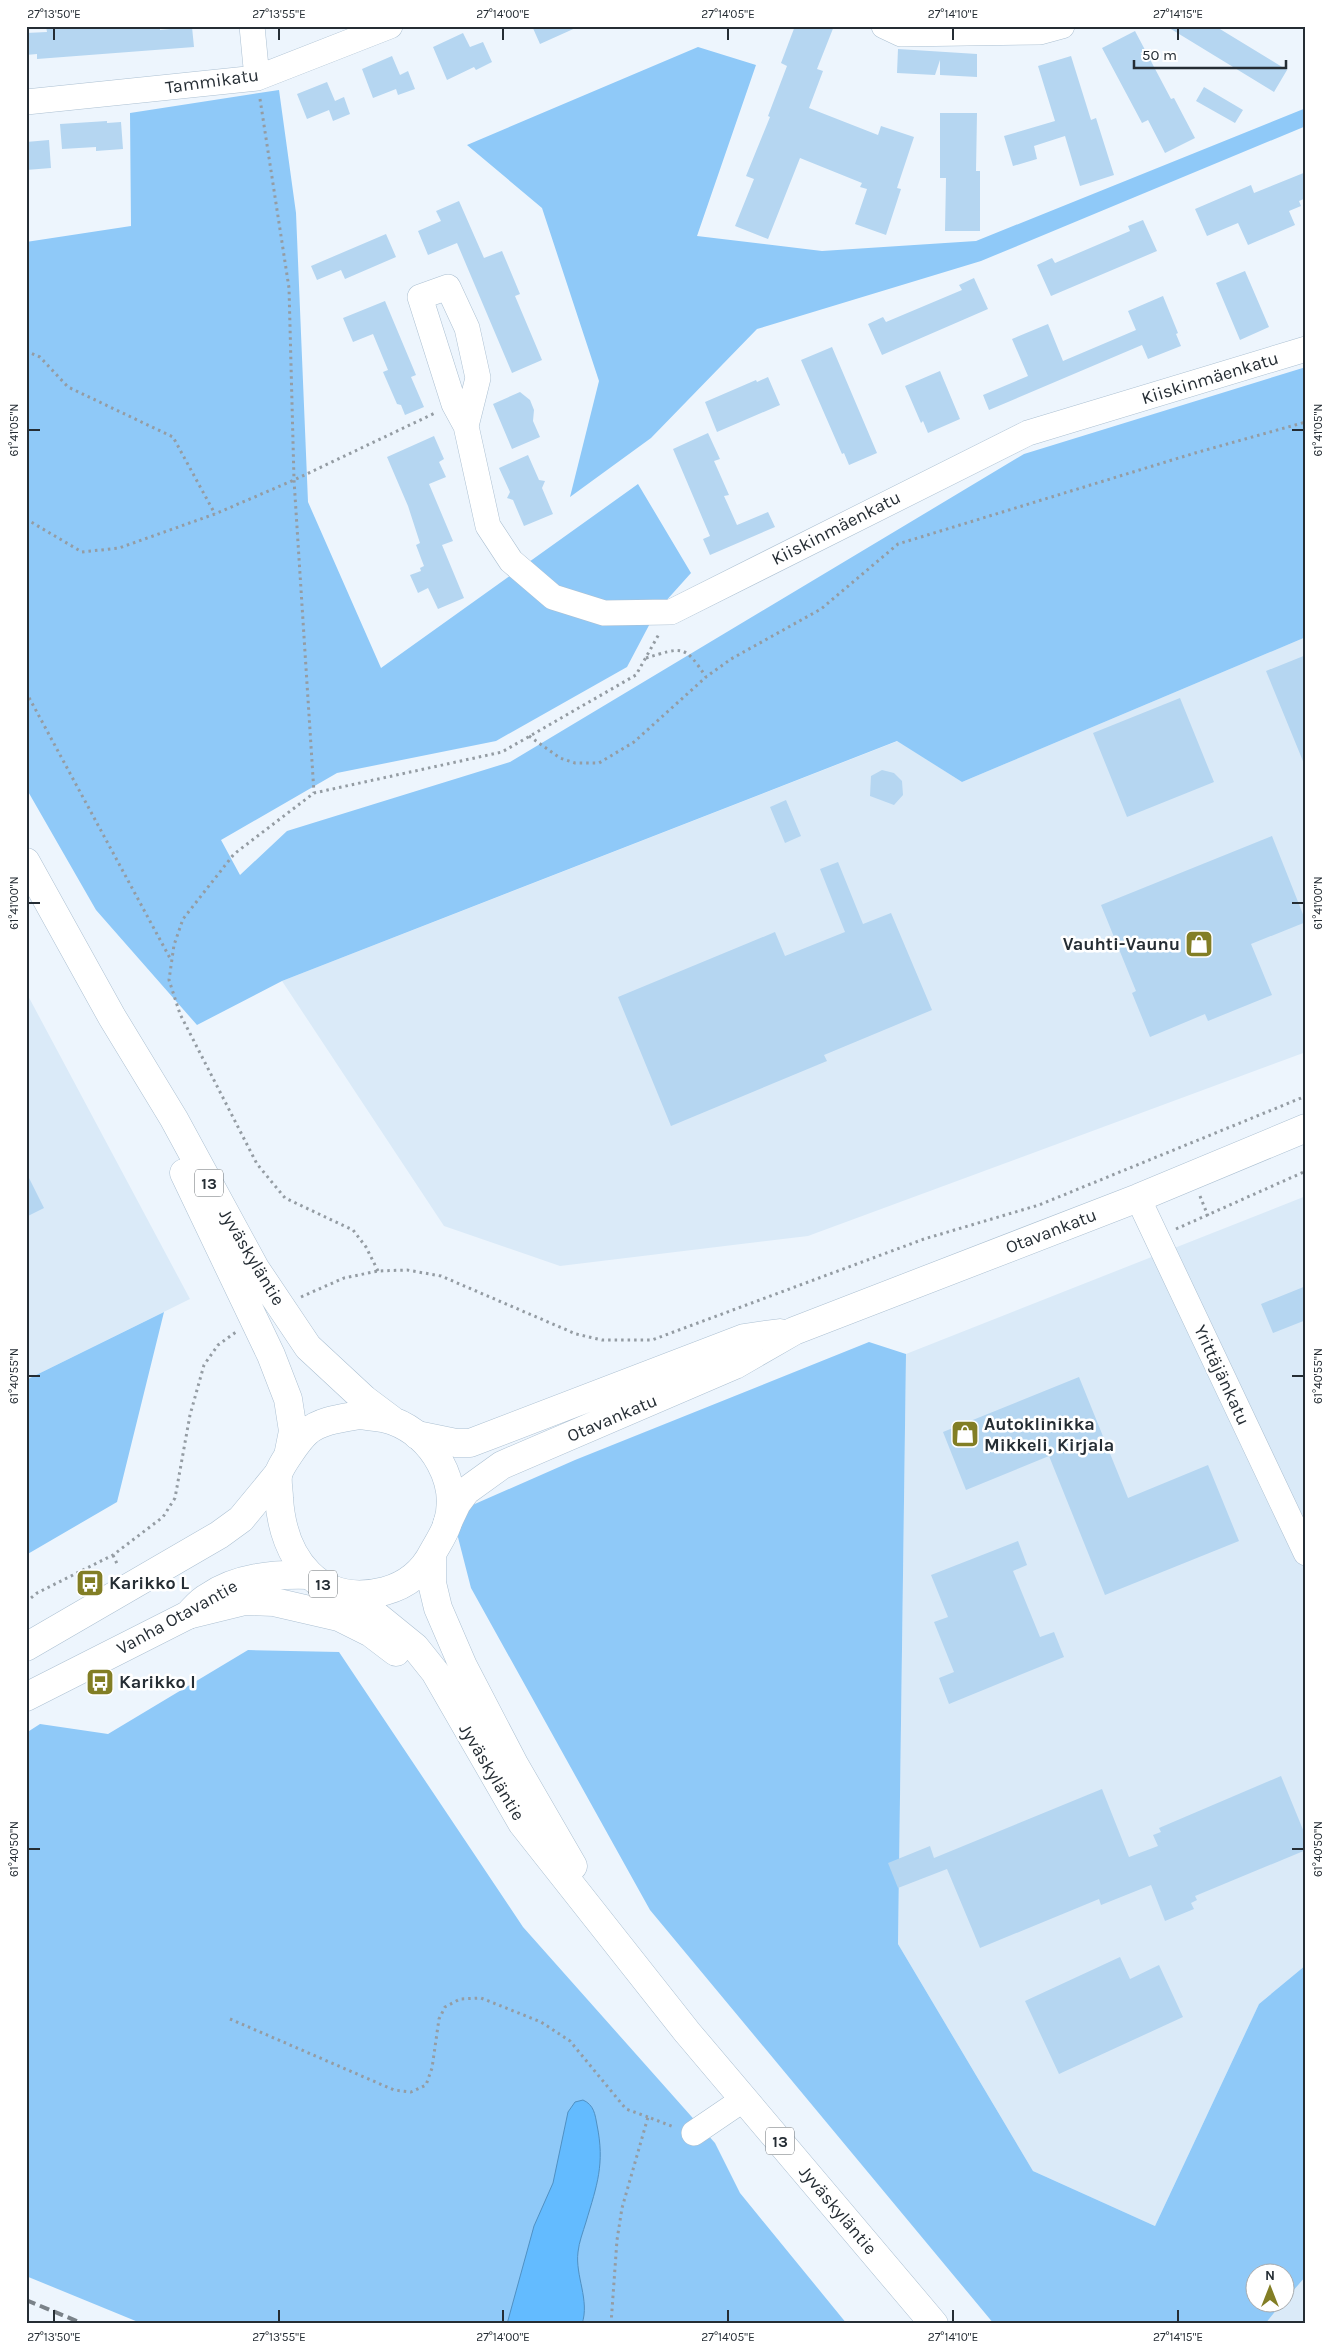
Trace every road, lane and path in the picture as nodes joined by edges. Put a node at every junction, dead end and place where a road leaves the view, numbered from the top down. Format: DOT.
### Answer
graph roads {
  1 [pos="252,26"];
  2 [pos="390,26"];
  3 [pos="884,26"];
  4 [pos="1062,26"];
  5 [pos="257,78"];
  6 [pos="26,102"];
  7 [pos="1306,349"];
  8 [pos="26,351"];
  9 [pos="454,404"];
  10 [pos="1306,422"];
  11 [pos="466,426"];
  12 [pos="294,480"];
  13 [pos="216,514"];
  14 [pos="26,519"];
  15 [pos="671,612"];
  16 [pos="646,658"];
  17 [pos="706,677"];
  18 [pos="26,692"];
  19 [pos="529,736"];
  20 [pos="314,793"];
  21 [pos="26,862"];
  22 [pos="172,960"];
  23 [pos="112,1017"];
  24 [pos="1306,1096"];
  25 [pos="1306,1128"];
  26 [pos="1306,1172"];
  27 [pos="1138,1198"];
  28 [pos="1158,1239"];
  29 [pos="378,1271"];
  30 [pos="299,1298"];
  31 [pos="240,1329"];
  32 [pos="794,1331"];
  33 [pos="392,1420"];
  34 [pos="418,1435"];
  35 [pos="283,1466"];
  36 [pos="447,1524"];
  37 [pos="1306,1553"];
  38 [pos="432,1555"];
  39 [pos="308,1575"];
  40 [pos="351,1595"];
  41 [pos="26,1602"];
  42 [pos="188,1615"];
  43 [pos="26,1647"];
  44 [pos="26,1697"];
  45 [pos="451,1702"];
  46 [pos="627,1958"];
  47 [pos="230,2019"];
  48 [pos="744,2099"];
  49 [pos="648,2117"];
  50 [pos="694,2133"];
  51 [pos="611,2324"];
  52 [pos="934,2324"];
  1 -- 5 [label="street"];
  2 -- 5 [label="street, Tammikatu"];
  3 -- 4 [label="street"];
  5 -- 6 [label="street, Tammikatu"];
  5 -- 12 [label="path"];
  7 -- 15 [label="street, Kiiskinmäenkatu"];
  8 -- 13 [label="path"];
  9 -- 11 [label="street, Kiiskinmäenkatu"];
  9 -- 11 [label="street, Kiiskinmäenkatu"];
  9 -- 12 [label="path"];
  10 -- 17 [label="path"];
  11 -- 15 [label="street, Kiiskinmäenkatu"];
  12 -- 13 [label="path"];
  12 -- 20 [label="path"];
  13 -- 14 [label="path"];
  15 -- 16 [label="path"];
  16 -- 17 [label="path"];
  16 -- 19 [label="path"];
  17 -- 19 [label="path"];
  18 -- 22 [label="path"];
  19 -- 20 [label="path"];
  20 -- 22 [label="path"];
  21 -- 23 [label="main road, Jyväskyläntie / 13"];
  22 -- 29 [label="path"];
  23 -- 33 [label="main road, Jyväskyläntie / 13"];
  23 -- 35 [label="main road, Jyväskyläntie / 13"];
  24 -- 29 [label="path"];
  25 -- 27 [label="main road, Otavankatu"];
  26 -- 28 [label="path"];
  27 -- 28 [label="street, Yrittäjänkatu"];
  27 -- 32 [label="main road, Otavankatu"];
  28 -- 37 [label="street, Yrittäjänkatu"];
  29 -- 30 [label="path"];
  31 -- 41 [label="path"];
  32 -- 34 [label="main road, Otavankatu"];
  32 -- 36 [label="main road, Otavankatu"];
  33 -- 34 [label="main road, 13"];
  33 -- 35 [label="main road, 13"];
  34 -- 36 [label="main road, 13"];
  35 -- 39 [label="main road, 13"];
  35 -- 43 [label="main road"];
  36 -- 38 [label="main road, 13"];
  38 -- 40 [label="main road, 13"];
  38 -- 46 [label="main road, Jyväskyläntie / 13"];
  39 -- 40 [label="main road, 13"];
  39 -- 42 [label="main road, Vanha Otavantie"];
  40 -- 45 [label="main road, Jyväskyläntie / 13"];
  42 -- 44 [label="main road, Vanha Otavantie"];
  42 -- 45 [label="main road"];
  45 -- 46 [label="main road, Jyväskyläntie / 13"];
  46 -- 48 [label="main road, Jyväskyläntie / 13"];
  47 -- 49 [label="path"];
  48 -- 50 [label="street"];
  48 -- 52 [label="main road, Jyväskyläntie / 13"];
  49 -- 50 [label="path"];
  49 -- 51 [label="path"];
}
